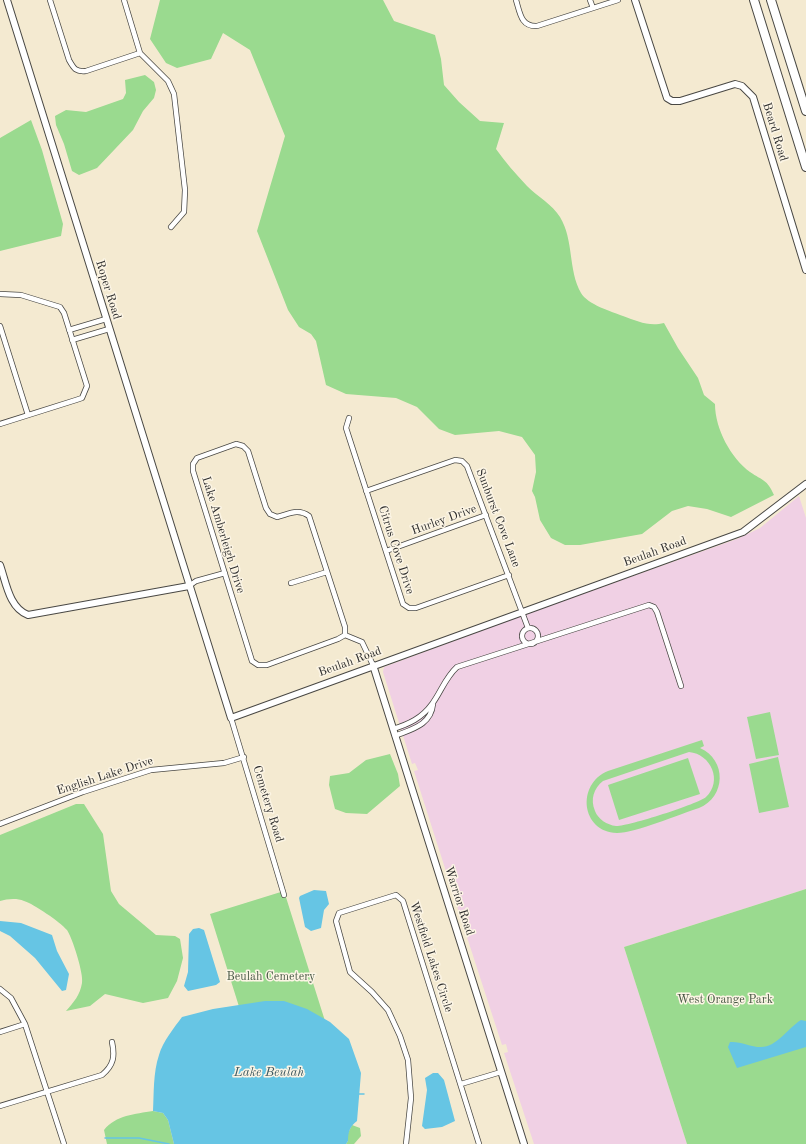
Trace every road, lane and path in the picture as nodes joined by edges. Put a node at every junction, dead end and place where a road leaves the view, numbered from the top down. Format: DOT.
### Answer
graph roads {
  1 [pos="7,0"];
  2 [pos="50,0"];
  3 [pos="124,0"];
  4 [pos="516,0"];
  5 [pos="590,0"];
  6 [pos="618,0"];
  7 [pos="635,0"];
  8 [pos="754,0"];
  9 [pos="771,0"];
  10 [pos="593,8"];
  11 [pos="140,53"];
  12 [pos="806,111"];
  13 [pos="806,166"];
  14 [pos="171,227"];
  15 [pos="806,270"];
  16 [pos="0,294"];
  17 [pos="106,319"];
  18 [pos="0,326"];
  19 [pos="109,329"];
  20 [pos="69,330"];
  21 [pos="72,340"];
  22 [pos="28,415"];
  23 [pos="349,418"];
  24 [pos="0,424"];
  25 [pos="806,484"];
  26 [pos="366,491"];
  27 [pos="486,516"];
  28 [pos="386,551"];
  29 [pos="0,565"];
  30 [pos="327,572"];
  31 [pos="224,573"];
  32 [pos="509,575"];
  33 [pos="291,583"];
  34 [pos="188,586"];
  35 [pos="522,612"];
  36 [pos="528,628"];
  37 [pos="345,635"];
  38 [pos="533,644"];
  39 [pos="373,666"];
  40 [pos="681,686"];
  41 [pos="432,704"];
  42 [pos="231,718"];
  43 [pos="393,729"];
  44 [pos="395,736"];
  45 [pos="244,757"];
  46 [pos="0,824"];
  47 [pos="284,895"];
  48 [pos="0,989"];
  49 [pos="25,1024"];
  50 [pos="0,1032"];
  51 [pos="112,1042"];
  52 [pos="501,1072"];
  53 [pos="461,1084"];
  54 [pos="47,1091"];
  55 [pos="0,1106"];
  56 [pos="64,1144"];
  57 [pos="406,1144"];
  58 [pos="479,1144"];
  59 [pos="524,1144"];
  1 -- 17 [label="street, Roper Road"];
  2 -- 11 [label="street"];
  3 -- 11 [label="street"];
  4 -- 10 [label="street"];
  5 -- 10 [label="street"];
  6 -- 10 [label="street"];
  7 -- 15 [label="street, Beard Road"];
  8 -- 13 [label="highway"];
  9 -- 12 [label="highway"];
  11 -- 14 [label="street"];
  16 -- 20 [label="street"];
  17 -- 19 [label="street, Roper Road"];
  17 -- 20 [label="street"];
  18 -- 22 [label="street"];
  19 -- 21 [label="street"];
  19 -- 34 [label="street, Roper Road"];
  20 -- 21 [label="street"];
  21 -- 22 [label="street"];
  22 -- 24 [label="street"];
  23 -- 26 [label="street, Citrus Cove Drive"];
  25 -- 35 [label="street, Beulah Road"];
  26 -- 27 [label="street, Sunburst Cove Lane"];
  26 -- 28 [label="street, Citrus Cove Drive"];
  27 -- 28 [label="street, Hurley Drive"];
  27 -- 32 [label="street, Sunburst Cove Lane"];
  28 -- 32 [label="street, Citrus Cove Drive"];
  29 -- 34 [label="street"];
  30 -- 31 [label="street, Lake Amberleigh Drive"];
  30 -- 33 [label="street"];
  30 -- 37 [label="street, Lake Amberleigh Drive"];
  31 -- 34 [label="street"];
  31 -- 37 [label="street, Lake Amberleigh Drive"];
  32 -- 35 [label="street, Sunburst Cove Lane"];
  34 -- 42 [label="street"];
  35 -- 36 [label="street, Sunburst Cove Lane"];
  35 -- 39 [label="street, Beulah Road"];
  36 -- 38 [label="street"];
  36 -- 38 [label="street"];
  37 -- 39 [label="street"];
  38 -- 40 [label="street"];
  38 -- 41 [label="street"];
  39 -- 42 [label="street, Beulah Road"];
  39 -- 43 [label="street, Warrior Road"];
  41 -- 43 [label="street"];
  41 -- 44 [label="street"];
  42 -- 45 [label="street, Cemetery Road"];
  43 -- 44 [label="street, Warrior Road"];
  44 -- 52 [label="street, Warrior Road"];
  45 -- 46 [label="street, English Lake Drive"];
  45 -- 47 [label="street, Cemetery Road"];
  48 -- 49 [label="street"];
  49 -- 50 [label="street"];
  49 -- 54 [label="street"];
  51 -- 54 [label="street"];
  52 -- 53 [label="street"];
  52 -- 59 [label="street, Warrior Road"];
  53 -- 57 [label="street, Westfield Lakes Circle"];
  53 -- 58 [label="street, Westfield Lakes Circle"];
  54 -- 55 [label="street"];
  54 -- 56 [label="street"];
}
